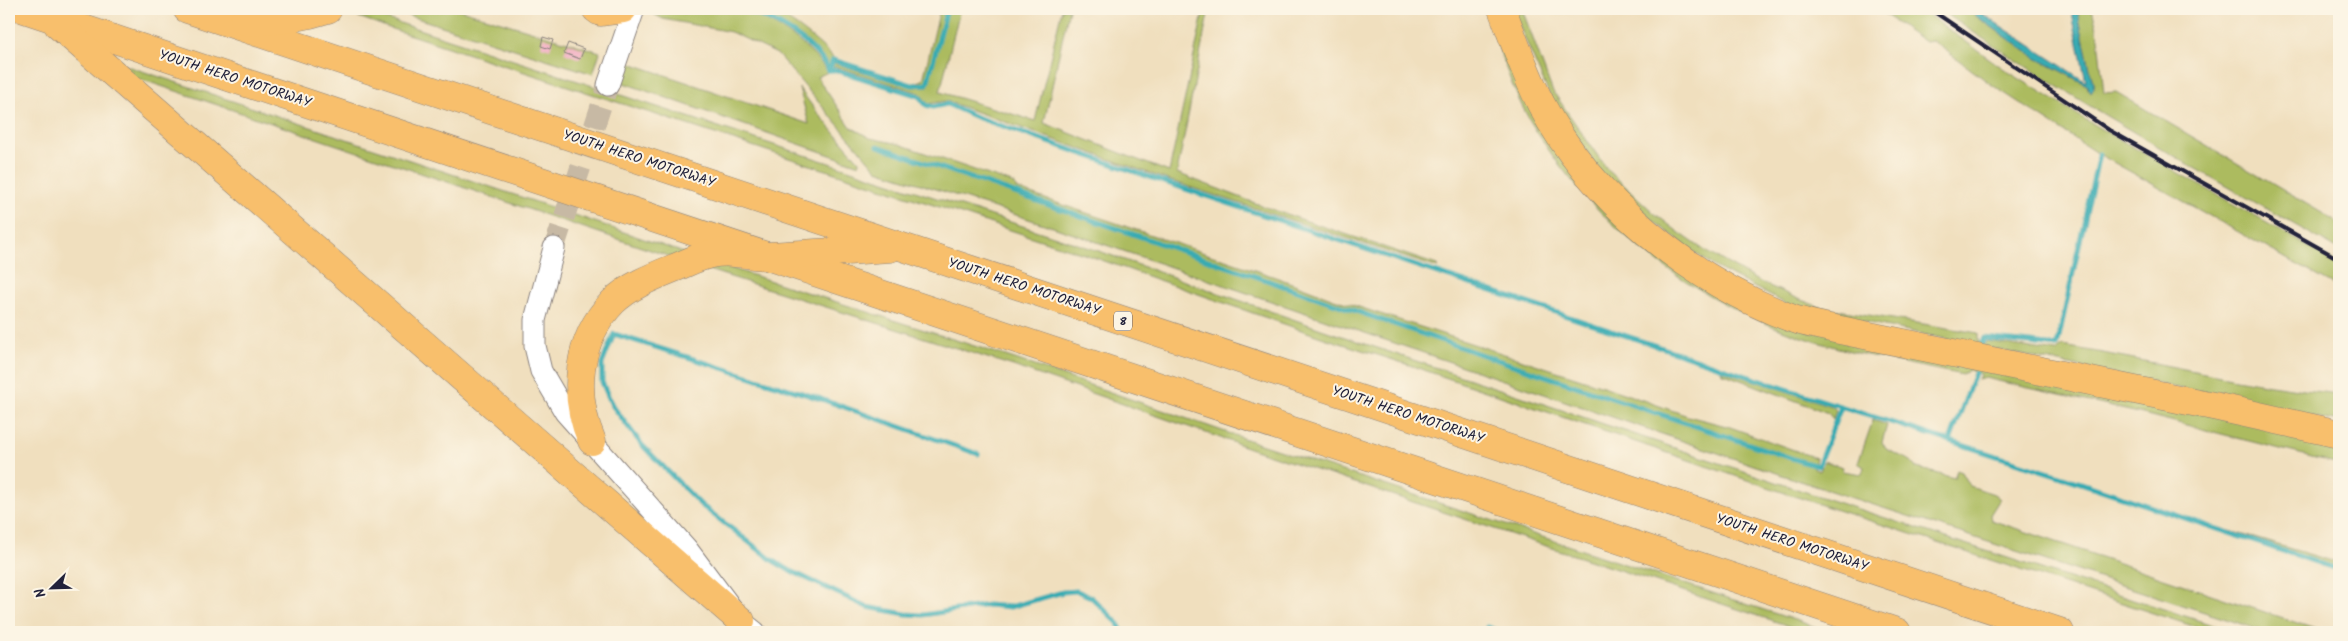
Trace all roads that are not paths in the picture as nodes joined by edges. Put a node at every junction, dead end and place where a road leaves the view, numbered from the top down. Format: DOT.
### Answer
graph roads {
  1 [pos="187,9"];
  2 [pos="328,9"];
  3 [pos="596,9"];
  4 [pos="623,9"];
  5 [pos="634,9"];
  6 [pos="1502,9"];
  7 [pos="38,11"];
  8 [pos="220,20"];
  9 [pos="608,85"];
  10 [pos="903,247"];
  11 [pos="554,248"];
  12 [pos="766,256"];
  13 [pos="2339,434"];
  14 [pos="592,440"];
  15 [pos="748,626"];
  16 [pos="1897,632"];
  17 [pos="2060,632"];
  1 -- 8 [label="main road, YOUTH HERO MOTORWAY / 8"];
  2 -- 8 [label="main road"];
  3 -- 4 [label="main road"];
  5 -- 9 [label="street"];
  6 -- 13 [label="main road"];
  7 -- 12 [label="main road, YOUTH HERO MOTORWAY"];
  7 -- 15 [label="main road"];
  8 -- 10 [label="main road, YOUTH HERO MOTORWAY / 8"];
  10 -- 12 [label="main road"];
  10 -- 17 [label="main road, YOUTH HERO MOTORWAY / 8"];
  11 -- 14 [label="street"];
  12 -- 14 [label="main road"];
  12 -- 16 [label="main road, YOUTH HERO MOTORWAY"];
  14 -- 15 [label="street"];
}
